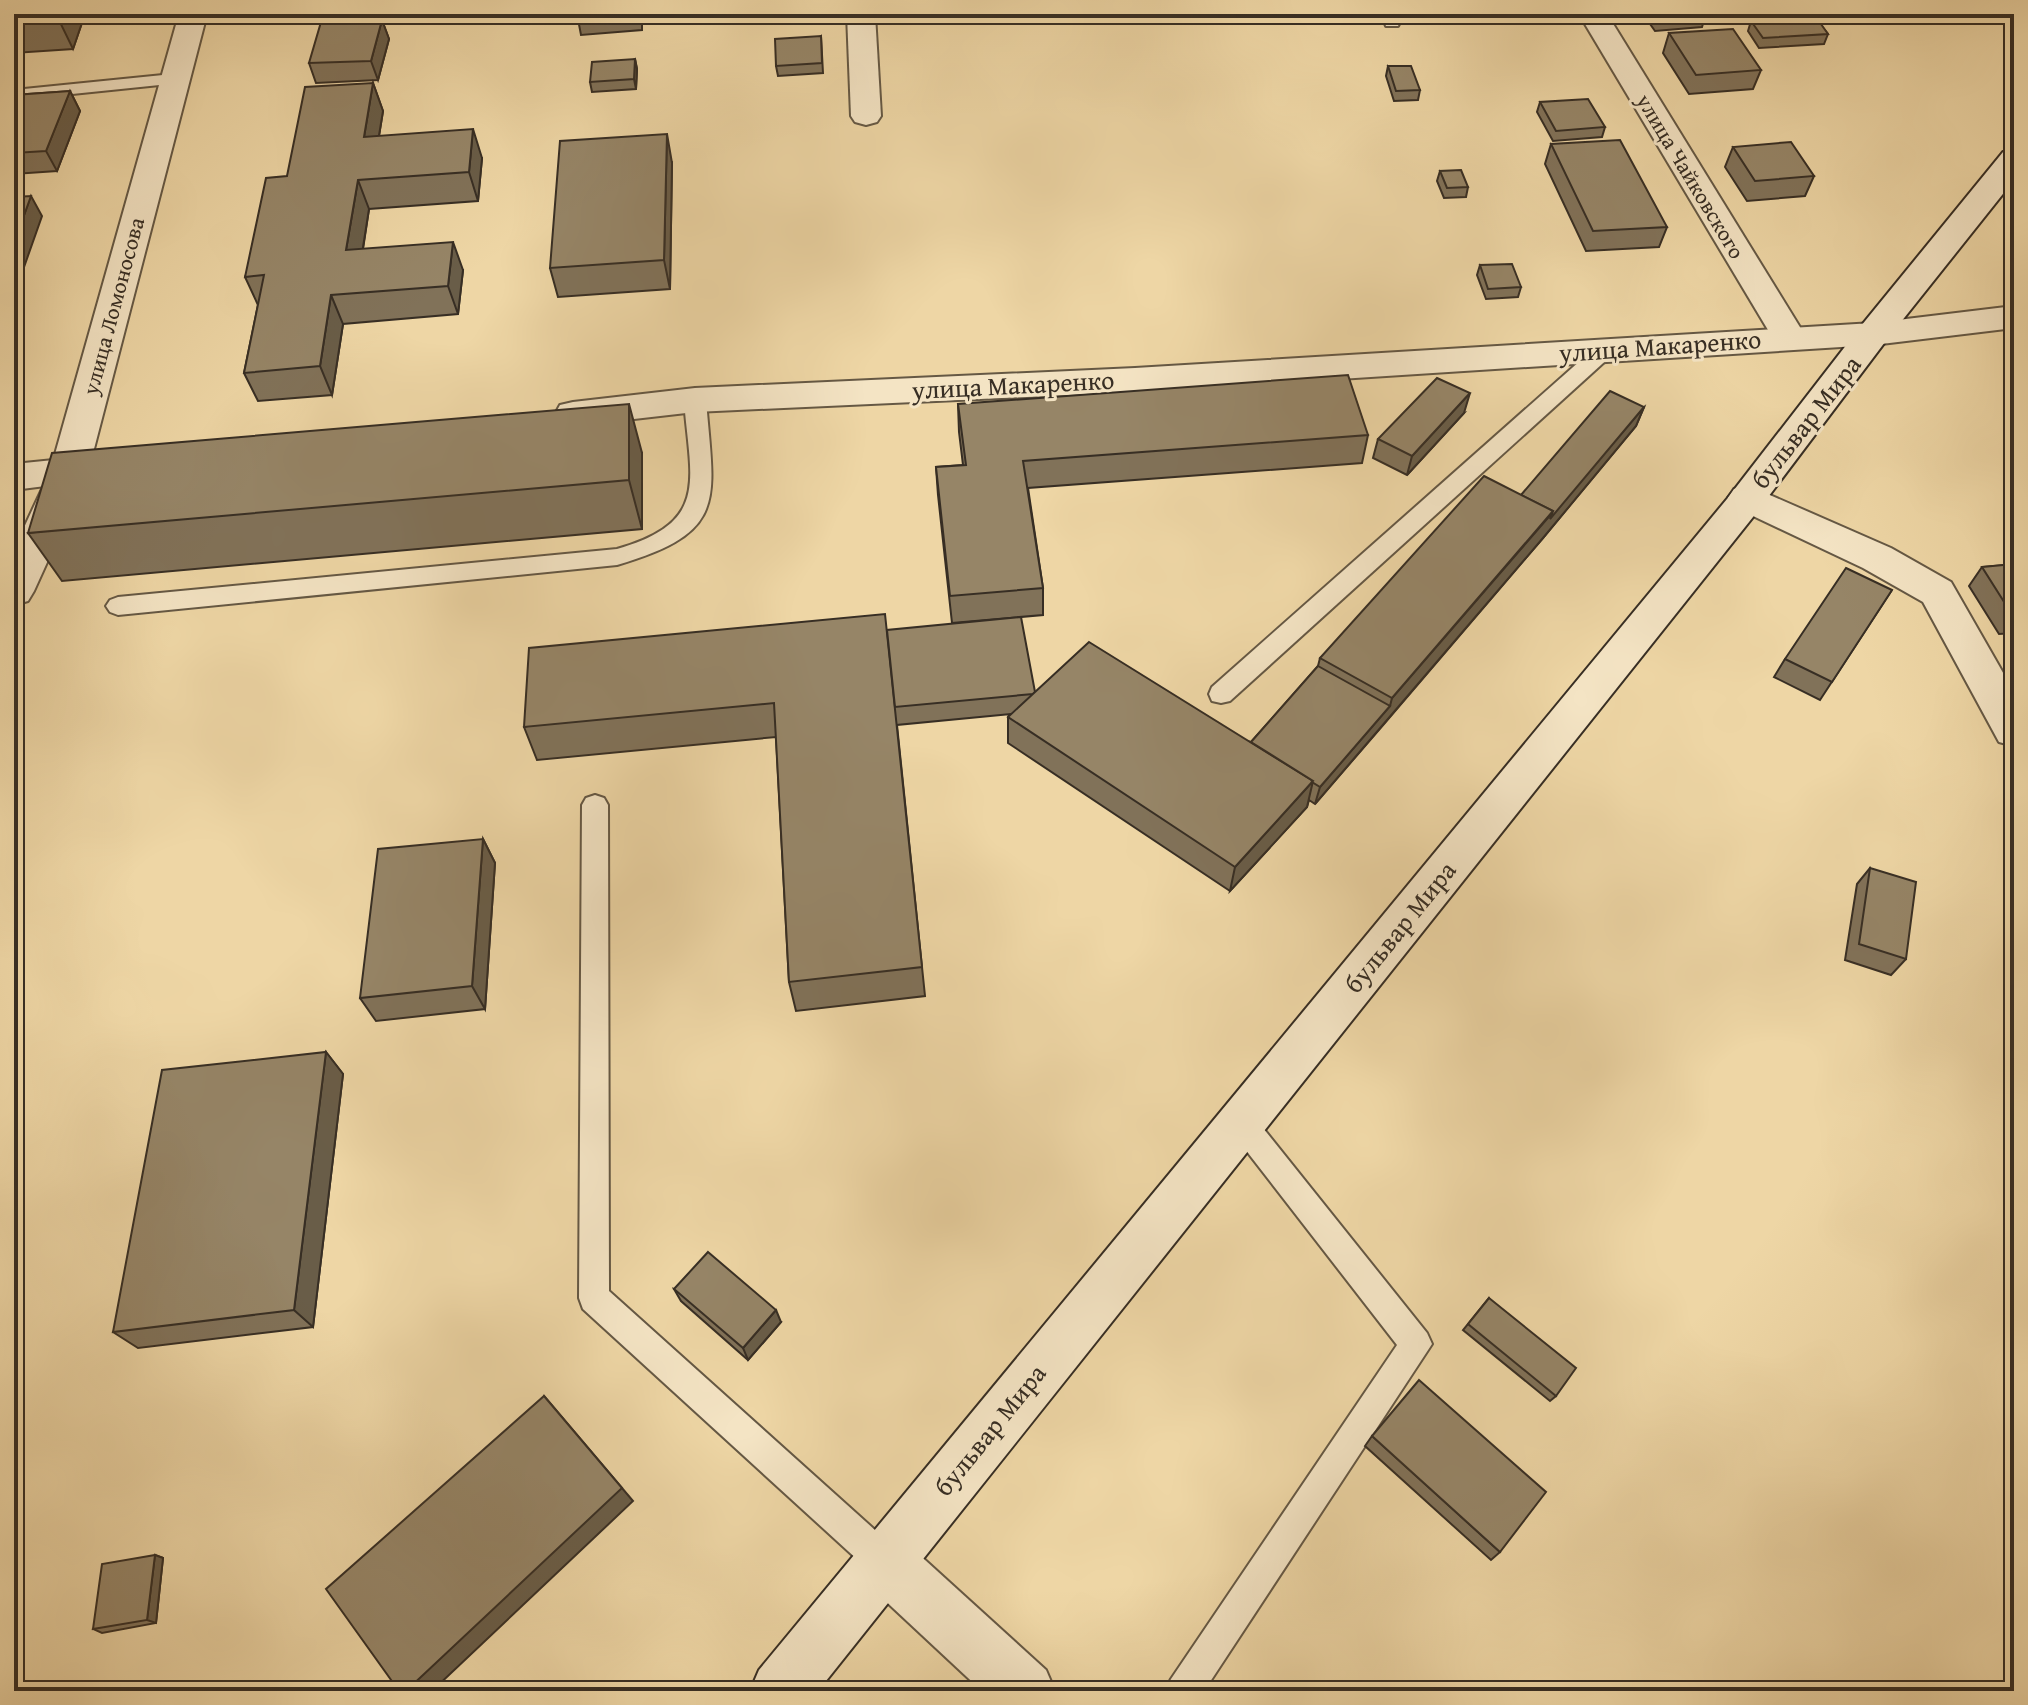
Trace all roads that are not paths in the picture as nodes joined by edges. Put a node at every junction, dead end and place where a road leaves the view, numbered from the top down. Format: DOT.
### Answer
graph roads {
  1 [pos="193,14"];
  2 [pos="861,14"];
  3 [pos="1593,14"];
  4 [pos="173,79"];
  5 [pos="14,95"];
  6 [pos="866,116"];
  7 [pos="2014,159"];
  8 [pos="2014,317"];
  9 [pos="1873,334"];
  10 [pos="1789,337"];
  11 [pos="1605,350"];
  12 [pos="695,400"];
  13 [pos="539,418"];
  14 [pos="132,465"];
  15 [pos="69,472"];
  16 [pos="14,477"];
  17 [pos="1747,498"];
  18 [pos="14,591"];
  19 [pos="118,606"];
  20 [pos="1221,694"];
  21 [pos="2014,730"];
  22 [pos="595,805"];
  23 [pos="1241,1122"];
  24 [pos="883,1560"];
  25 [pos="780,1691"];
  26 [pos="1025,1691"];
  27 [pos="1183,1691"];
  1 -- 4 [label="street, улица Ломоносова"];
  2 -- 6 [label="street"];
  3 -- 10 [label="street, улица Чайковского"];
  4 -- 5 [label="lane"];
  4 -- 15 [label="street, улица Ломоносова"];
  7 -- 9 [label="street, бульвар Мира"];
  8 -- 9 [label="street, улица Макаренко"];
  9 -- 10 [label="street, улица Макаренко"];
  9 -- 17 [label="street, бульвар Мира"];
  10 -- 11 [label="street, улица Макаренко"];
  11 -- 12 [label="street, улица Макаренко"];
  11 -- 20 [label="lane"];
  12 -- 13 [label="street, улица Макаренко"];
  12 -- 19 [label="lane"];
  14 -- 15 [label="street"];
  15 -- 16 [label="street"];
  15 -- 18 [label="street, улица Ломоносова"];
  17 -- 21 [label="street"];
  17 -- 23 [label="street, бульвар Мира"];
  22 -- 24 [label="lane"];
  23 -- 24 [label="street, бульвар Мира"];
  23 -- 27 [label="lane"];
  24 -- 25 [label="street, бульвар Мира"];
  24 -- 26 [label="street"];
}
